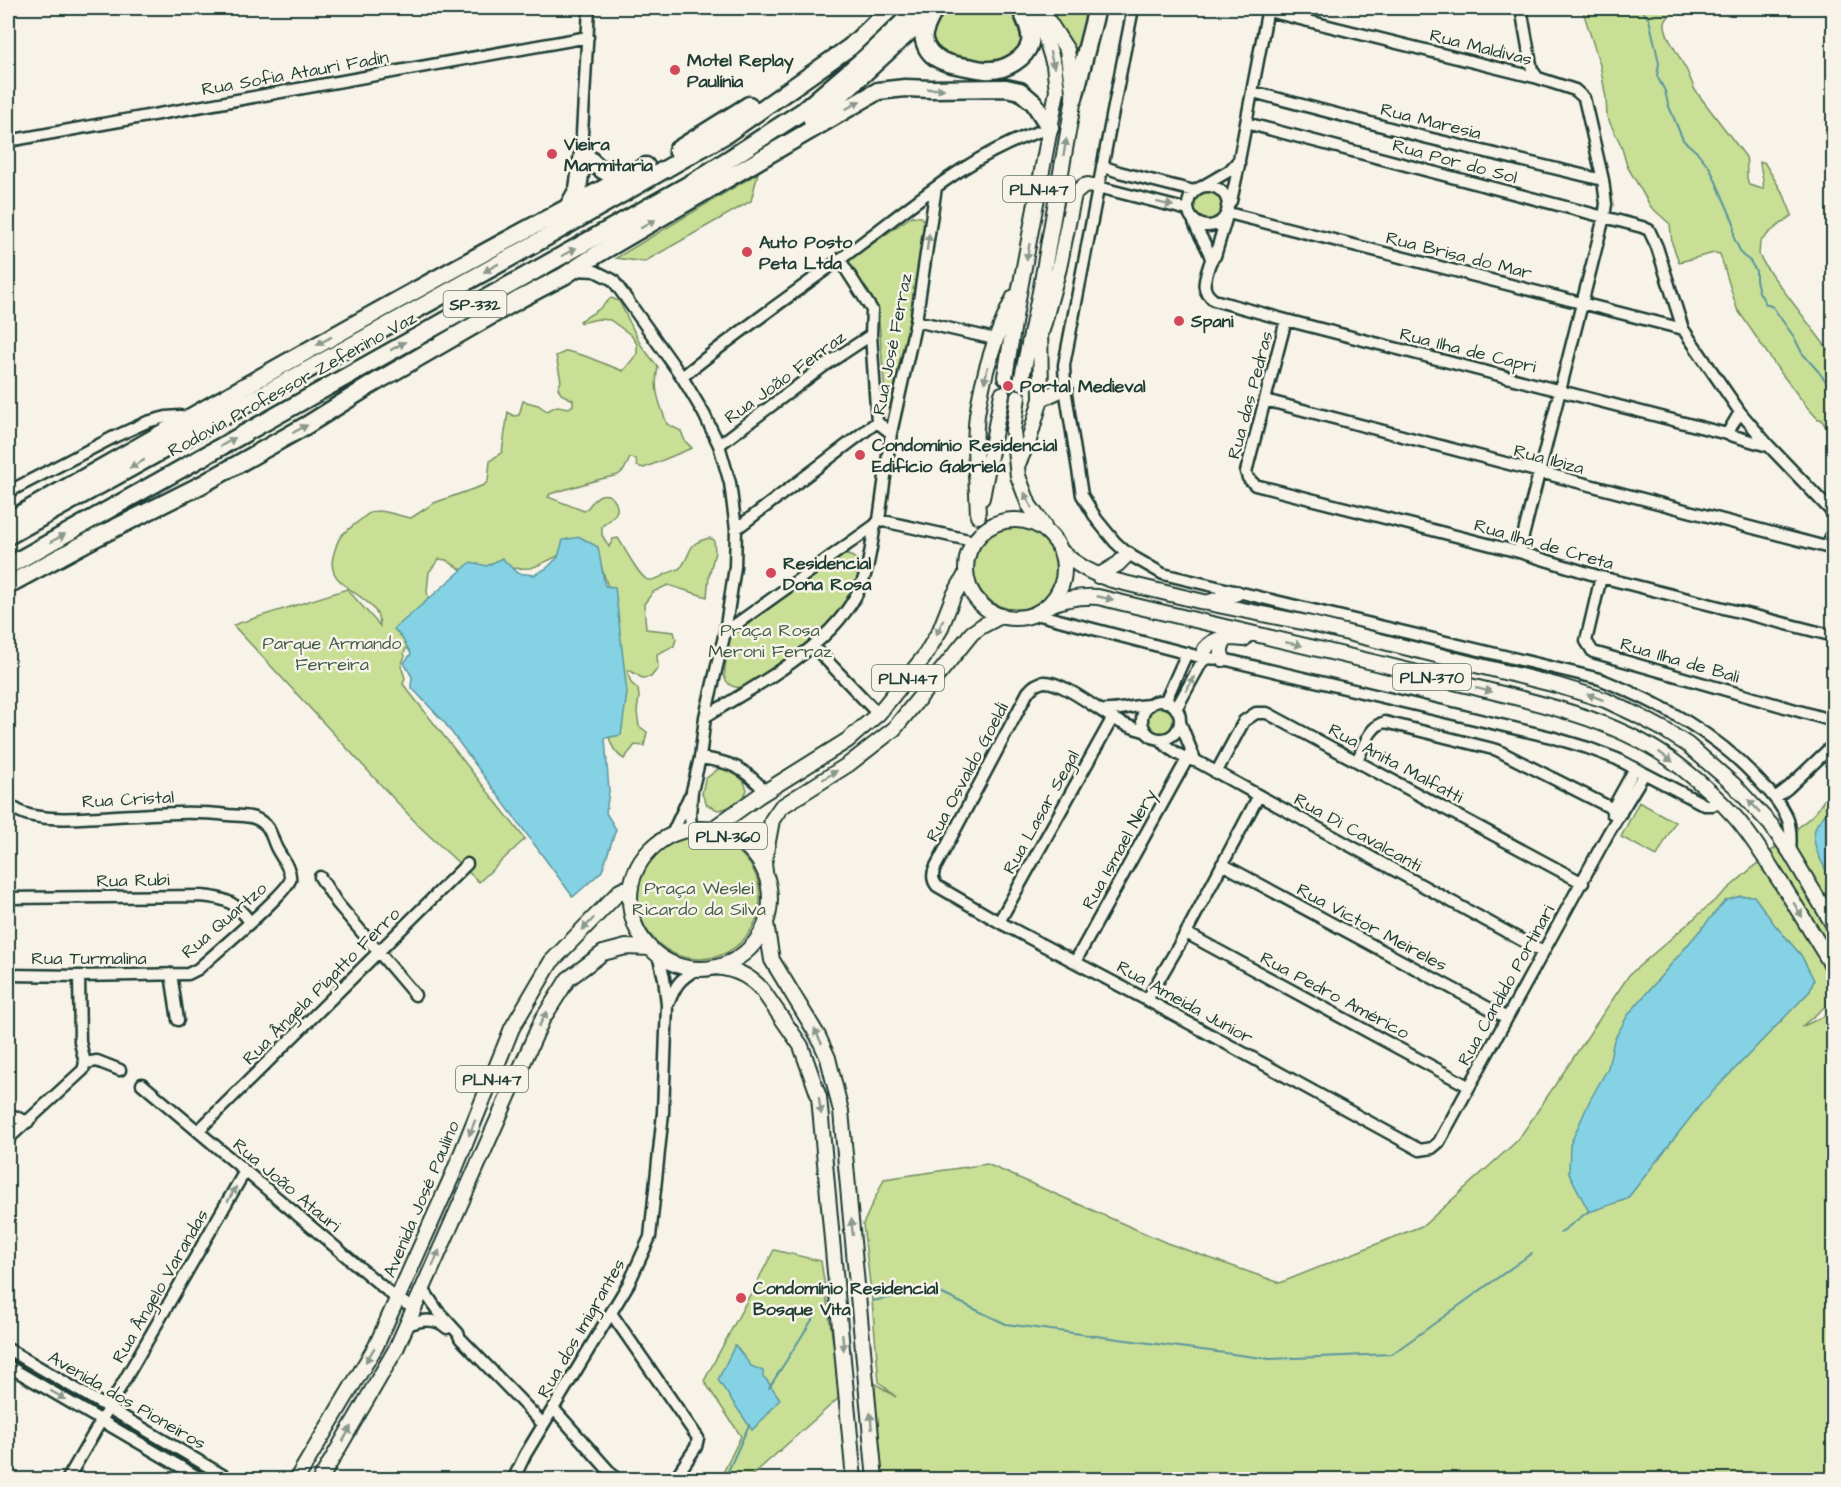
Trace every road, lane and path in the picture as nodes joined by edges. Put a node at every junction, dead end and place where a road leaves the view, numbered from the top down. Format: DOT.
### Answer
graph roads {
  1 [pos="590,8"];
  2 [pos="875,8"];
  3 [pos="891,8"];
  4 [pos="929,8"];
  5 [pos="1020,8"];
  6 [pos="1028,8"];
  7 [pos="1040,8"];
  8 [pos="1097,8"];
  9 [pos="1133,8"];
  10 [pos="1521,8"];
  11 [pos="1268,9"];
  12 [pos="588,37"];
  13 [pos="1538,78"];
  14 [pos="1253,92"];
  15 [pos="1074,98"];
  16 [pos="1246,123"];
  17 [pos="1050,128"];
  18 [pos="8,141"];
  19 [pos="789,142"];
  20 [pos="584,153"];
  21 [pos="666,156"];
  22 [pos="1239,160"];
  23 [pos="1102,166"];
  24 [pos="1147,180"];
  25 [pos="1603,180"];
  26 [pos="936,187"];
  27 [pos="1098,187"];
  28 [pos="1198,189"];
  29 [pos="1142,198"];
  30 [pos="568,207"];
  31 [pos="1226,211"];
  32 [pos="1191,215"];
  33 [pos="1604,217"];
  34 [pos="1211,259"];
  35 [pos="840,260"];
  36 [pos="574,270"];
  37 [pos="1021,282"];
  38 [pos="1041,287"];
  39 [pos="1581,304"];
  40 [pos="916,321"];
  41 [pos="1286,321"];
  42 [pos="1683,329"];
  43 [pos="870,336"];
  44 [pos="995,339"];
  45 [pos="1039,344"];
  46 [pos="682,377"];
  47 [pos="1005,377"];
  48 [pos="1021,382"];
  49 [pos="1065,388"];
  50 [pos="1559,391"];
  51 [pos="1002,394"];
  52 [pos="1018,398"];
  53 [pos="1041,399"];
  54 [pos="1265,400"];
  55 [pos="1740,412"];
  56 [pos="189,418"];
  57 [pos="877,422"];
  58 [pos="891,433"];
  59 [pos="1727,434"];
  60 [pos="719,445"];
  61 [pos="1769,446"];
  62 [pos="1017,466"];
  63 [pos="1538,473"];
  64 [pos="1248,478"];
  65 [pos="8,492"];
  66 [pos="1833,514"];
  67 [pos="978,516"];
  68 [pos="8,521"];
  69 [pos="877,522"];
  70 [pos="736,529"];
  71 [pos="1047,530"];
  72 [pos="1833,531"];
  73 [pos="8,536"];
  74 [pos="975,540"];
  75 [pos="1830,548"];
  76 [pos="1062,551"];
  77 [pos="1519,552"];
  78 [pos="1128,554"];
  79 [pos="8,566"];
  80 [pos="966,574"];
  81 [pos="1098,576"];
  82 [pos="1601,577"];
  83 [pos="8,585"];
  84 [pos="1238,593"];
  85 [pos="1209,603"];
  86 [pos="1048,606"];
  87 [pos="1036,614"];
  88 [pos="1001,616"];
  89 [pos="1312,624"];
  90 [pos="726,632"];
  91 [pos="1833,636"];
  92 [pos="1229,637"];
  93 [pos="1271,639"];
  94 [pos="813,647"];
  95 [pos="1187,653"];
  96 [pos="1204,658"];
  97 [pos="1223,659"];
  98 [pos="1366,660"];
  99 [pos="1164,702"];
  100 [pos="1150,705"];
  101 [pos="1176,709"];
  102 [pos="1100,710"];
  103 [pos="878,714"];
  104 [pos="705,717"];
  105 [pos="1112,718"];
  106 [pos="1833,721"];
  107 [pos="1180,722"];
  108 [pos="1144,730"];
  109 [pos="1159,740"];
  110 [pos="1833,744"];
  111 [pos="700,758"];
  112 [pos="1192,758"];
  113 [pos="1357,761"];
  114 [pos="1640,771"];
  115 [pos="1216,773"];
  116 [pos="692,791"];
  117 [pos="766,792"];
  118 [pos="1258,797"];
  119 [pos="1775,798"];
  120 [pos="1720,801"];
  121 [pos="9,809"];
  122 [pos="1617,810"];
  123 [pos="255,818"];
  124 [pos="691,830"];
  125 [pos="711,830"];
  126 [pos="672,834"];
  127 [pos="1790,852"];
  128 [pos="467,864"];
  129 [pos="1222,864"];
  130 [pos="320,877"];
  131 [pos="766,877"];
  132 [pos="932,877"];
  133 [pos="1583,883"];
  134 [pos="631,886"];
  135 [pos="8,898"];
  136 [pos="250,922"];
  137 [pos="999,922"];
  138 [pos="766,923"];
  139 [pos="1833,926"];
  140 [pos="1186,933"];
  141 [pos="380,952"];
  142 [pos="654,952"];
  143 [pos="1543,952"];
  144 [pos="1075,962"];
  145 [pos="716,967"];
  146 [pos="697,969"];
  147 [pos="1833,969"];
  148 [pos="171,974"];
  149 [pos="8,975"];
  150 [pos="79,976"];
  151 [pos="415,995"];
  152 [pos="1147,1000"];
  153 [pos="668,1005"];
  154 [pos="1507,1018"];
  155 [pos="178,1020"];
  156 [pos="85,1063"];
  157 [pos="120,1071"];
  158 [pos="142,1084"];
  159 [pos="1468,1086"];
  160 [pos="488,1089"];
  161 [pos="506,1098"];
  162 [pos="8,1114"];
  163 [pos="28,1122"];
  164 [pos="198,1131"];
  165 [pos="8,1139"];
  166 [pos="1426,1150"];
  167 [pos="245,1171"];
  168 [pos="423,1289"];
  169 [pos="397,1299"];
  170 [pos="414,1308"];
  171 [pos="611,1313"];
  172 [pos="406,1326"];
  173 [pos="460,1338"];
  174 [pos="8,1349"];
  175 [pos="8,1366"];
  176 [pos="357,1378"];
  177 [pos="373,1388"];
  178 [pos="108,1408"];
  179 [pos="553,1408"];
  180 [pos="101,1420"];
  181 [pos="543,1424"];
  182 [pos="187,1454"];
  183 [pos="180,1466"];
  184 [pos="67,1479"];
  185 [pos="203,1479"];
  186 [pos="231,1479"];
  187 [pos="296,1479"];
  188 [pos="320,1479"];
  189 [pos="513,1479"];
  190 [pos="616,1479"];
  191 [pos="674,1479"];
  192 [pos="854,1479"];
  193 [pos="875,1479"];
  1 -- 12 [label="street"];
  2 -- 21 [label="highway"];
  3 -- 73 [label="highway, Rodovia Professor Zeferino Vaz / SP-332, one-way"];
  4 -- 5 [label="highway"];
  4 -- 19 [label="highway"];
  79 -- 4 [label="highway, Rodovia Professor Zeferino Vaz / SP-332, one-way"];
  6 -- 17 [label="main road, PLN-147, one-way"];
  7 -- 15 [label="main road"];
  8 -- 15 [label="highway"];
  9 -- 23 [label="street"];
  10 -- 13 [label="street"];
  11 -- 13 [label="street, Rua Maldivas"];
  11 -- 14 [label="street"];
  12 -- 18 [label="street, Rua Sofia Atauri Fadin"];
  12 -- 20 [label="street"];
  13 -- 25 [label="street, Rua Maldivas"];
  14 -- 16 [label="street"];
  14 -- 25 [label="street, Rua Maresia"];
  38 -- 15 [label="main road, PLN-147, one-way"];
  16 -- 22 [label="street"];
  16 -- 33 [label="street, Rua Por do Sol"];
  19 -- 17 [label="highway, one-way"];
  17 -- 26 [label="street"];
  17 -- 37 [label="main road, PLN-147, one-way"];
  36 -- 19 [label="highway, one-way"];
  20 -- 21 [label="highway"];
  20 -- 30 [label="highway"];
  21 -- 30 [label="highway"];
  22 -- 28 [label="street"];
  22 -- 31 [label="street"];
  23 -- 24 [label="street"];
  23 -- 27 [label="street"];
  24 -- 28 [label="street"];
  24 -- 29 [label="street"];
  25 -- 33 [label="street"];
  26 -- 35 [label="street"];
  40 -- 26 [label="street, Rua José Ferraz, one-way"];
  27 -- 29 [label="street"];
  27 -- 45 [label="main road"];
  27 -- 49 [label="street"];
  28 -- 31 [label="street"];
  28 -- 32 [label="street"];
  29 -- 32 [label="street, one-way"];
  30 -- 56 [label="highway, one-way"];
  31 -- 32 [label="street"];
  31 -- 34 [label="street"];
  31 -- 39 [label="street, Rua Brisa do Mar"];
  32 -- 34 [label="street"];
  33 -- 39 [label="street"];
  33 -- 42 [label="street, Rua Por do Sol"];
  34 -- 41 [label="street, Rua Ilha de Capri"];
  35 -- 43 [label="street"];
  35 -- 46 [label="street"];
  36 -- 46 [label="street"];
  83 -- 36 [label="highway, one-way"];
  37 -- 44 [label="main road"];
  37 -- 47 [label="main road, PLN-147"];
  38 -- 45 [label="main road"];
  38 -- 48 [label="main road, PLN-147"];
  39 -- 42 [label="street, Rua Brisa do Mar"];
  39 -- 50 [label="street"];
  40 -- 44 [label="street"];
  40 -- 58 [label="street, Rua José Ferraz"];
  41 -- 50 [label="street, Rua Ilha de Capri"];
  41 -- 54 [label="street, Rua das Pedras"];
  42 -- 55 [label="street"];
  43 -- 57 [label="street"];
  43 -- 60 [label="street, Rua João Ferraz"];
  44 -- 67 [label="main road, one-way"];
  45 -- 53 [label="main road"];
  46 -- 60 [label="street"];
  49 -- 53 [label="main road"];
  49 -- 78 [label="street"];
  50 -- 59 [label="street, Rua Ilha de Capri"];
  50 -- 63 [label="street"];
  51 -- 67 [label="main road"];
  52 -- 62 [label="main road"];
  53 -- 62 [label="main road"];
  54 -- 63 [label="street, Rua Ibiza"];
  54 -- 64 [label="street, Rua das Pedras"];
  55 -- 59 [label="street"];
  55 -- 61 [label="street"];
  56 -- 65 [label="street"];
  56 -- 68 [label="highway"];
  57 -- 58 [label="street"];
  57 -- 70 [label="street"];
  58 -- 69 [label="street, Rua José Ferraz"];
  59 -- 61 [label="street, Rua Ilha de Capri"];
  60 -- 70 [label="street"];
  61 -- 66 [label="street"];
  71 -- 62 [label="main road, one-way"];
  63 -- 75 [label="street, Rua Ibiza"];
  63 -- 77 [label="street"];
  64 -- 77 [label="street, Rua Ilha de Creta"];
  67 -- 74 [label="main road"];
  69 -- 74 [label="street"];
  69 -- 90 [label="street"];
  69 -- 94 [label="street, Rua José Ferraz"];
  70 -- 90 [label="street"];
  71 -- 74 [label="main road"];
  71 -- 76 [label="main road, PLN-370"];
  72 -- 75 [label="street, Rua Ibiza"];
  74 -- 80 [label="main road"];
  76 -- 81 [label="main road, PLN-370"];
  76 -- 86 [label="main road, PLN-370"];
  77 -- 82 [label="street, Rua Ilha de Creta"];
  78 -- 81 [label="main road"];
  78 -- 84 [label="street"];
  80 -- 88 [label="main road"];
  80 -- 103 [label="main road, PLN-147, one-way"];
  81 -- 85 [label="main road, PLN-370"];
  82 -- 91 [label="street, Rua Ilha de Creta"];
  82 -- 106 [label="street, Rua Ilha de Bali"];
  84 -- 85 [label="main road"];
  84 -- 119 [label="street"];
  85 -- 89 [label="main road, PLN-370"];
  86 -- 87 [label="main road, PLN-370"];
  86 -- 93 [label="main road, PLN-370, one-way"];
  87 -- 88 [label="main road, PLN-370"];
  87 -- 95 [label="street"];
  131 -- 88 [label="main road, PLN-147, one-way"];
  89 -- 98 [label="main road"];
  127 -- 89 [label="main road, PLN-370, one-way"];
  90 -- 104 [label="street"];
  92 -- 93 [label="main road"];
  92 -- 96 [label="main road"];
  92 -- 97 [label="main road"];
  93 -- 98 [label="main road, PLN-370, one-way"];
  94 -- 103 [label="street"];
  94 -- 104 [label="street, Rua José Ferraz"];
  95 -- 96 [label="street"];
  95 -- 99 [label="street"];
  96 -- 97 [label="street"];
  101 -- 96 [label="street, one-way"];
  97 -- 114 [label="street"];
  98 -- 120 [label="main road, PLN-370, one-way"];
  99 -- 100 [label="street"];
  99 -- 101 [label="street"];
  100 -- 102 [label="street"];
  100 -- 108 [label="street"];
  101 -- 107 [label="street"];
  102 -- 105 [label="street"];
  102 -- 132 [label="street, Rua Osvaldo Goeldi"];
  103 -- 117 [label="main road, PLN-147"];
  104 -- 111 [label="street"];
  105 -- 108 [label="street"];
  105 -- 137 [label="street, Rua Lasar Segal"];
  107 -- 109 [label="street"];
  107 -- 112 [label="street"];
  108 -- 109 [label="street"];
  109 -- 112 [label="street, Rua Di Cavalcanti"];
  110 -- 119 [label="street"];
  111 -- 116 [label="street"];
  111 -- 117 [label="street"];
  112 -- 115 [label="street, Rua Di Cavalcanti"];
  112 -- 144 [label="street, Rua Ismael Nery"];
  113 -- 115 [label="street, Rua Anita Malfatti"];
  113 -- 122 [label="street"];
  113 -- 133 [label="street, Rua Anita Malfatti"];
  114 -- 120 [label="street"];
  114 -- 122 [label="street, Rua Candido Portinari"];
  115 -- 118 [label="street, Rua Di Cavalcanti"];
  116 -- 124 [label="street"];
  116 -- 126 [label="street"];
  117 -- 125 [label="main road, PLN-147"];
  118 -- 129 [label="street"];
  118 -- 143 [label="street, Rua Di Cavalcanti"];
  119 -- 127 [label="street"];
  120 -- 147 [label="main road, PLN-370, one-way"];
  121 -- 123 [label="street, Rua Cristal"];
  122 -- 133 [label="street, Rua Candido Portinari"];
  123 -- 136 [label="street, Rua Quartzo"];
  124 -- 125 [label="main road, PLN-360"];
  124 -- 126 [label="main road, PLN-360"];
  125 -- 131 [label="main road, PLN-360"];
  126 -- 134 [label="main road, PLN-360"];
  127 -- 139 [label="main road, PLN-370"];
  128 -- 141 [label="street, Rua Ângela Pigatto Ferro"];
  129 -- 140 [label="street"];
  129 -- 154 [label="street, Rua Victor Meireles"];
  130 -- 141 [label="street"];
  131 -- 138 [label="main road, PLN-360"];
  132 -- 137 [label="street, Rua Ameida Junior"];
  133 -- 143 [label="street, Rua Candido Portinari"];
  134 -- 142 [label="main road, PLN-360"];
  134 -- 160 [label="main road, Avenida José Paulino / PLN-147, one-way"];
  135 -- 136 [label="street, Rua Rubi"];
  136 -- 148 [label="street, Rua Quartzo"];
  137 -- 144 [label="street, Rua Ameida Junior"];
  138 -- 145 [label="main road, PLN-360"];
  193 -- 138 [label="main road, PLN-360, one-way"];
  140 -- 152 [label="street"];
  140 -- 159 [label="street, Rua Pedro Américo"];
  141 -- 151 [label="street"];
  141 -- 164 [label="street, Rua Ângela Pigatto Ferro"];
  142 -- 146 [label="main road, PLN-360"];
  142 -- 153 [label="street, Rua dos Imigrantes"];
  161 -- 142 [label="main road, Avenida José Paulino / PLN-147, one-way"];
  143 -- 154 [label="street, Rua Candido Portinari"];
  144 -- 152 [label="street, Rua Ameida Junior"];
  145 -- 146 [label="main road, PLN-360"];
  145 -- 192 [label="main road, PLN-360, one-way"];
  146 -- 153 [label="street, Rua dos Imigrantes"];
  148 -- 150 [label="street, Rua Turmalina"];
  148 -- 155 [label="street"];
  149 -- 150 [label="street, Rua Turmalina"];
  150 -- 156 [label="street"];
  152 -- 166 [label="street, Rua Ameida Junior"];
  153 -- 171 [label="street, Rua dos Imigrantes"];
  154 -- 159 [label="street, Rua Candido Portinari"];
  156 -- 157 [label="street"];
  156 -- 163 [label="street"];
  158 -- 164 [label="street, Rua João Atauri"];
  159 -- 166 [label="street, Rua Candido Portinari"];
  160 -- 161 [label="main road"];
  160 -- 169 [label="main road, Avenida José Paulino / PLN-147, one-way"];
  168 -- 161 [label="main road, Avenida José Paulino / PLN-147, one-way"];
  162 -- 163 [label="street"];
  163 -- 165 [label="street"];
  164 -- 167 [label="street, Rua João Atauri"];
  167 -- 169 [label="street, Rua João Atauri"];
  178 -- 167 [label="street, Rua Ângelo Varandas, one-way"];
  168 -- 170 [label="main road, Avenida José Paulino / PLN-147"];
  168 -- 173 [label="street"];
  169 -- 170 [label="street, Rua João Atauri"];
  169 -- 176 [label="main road, Avenida José Paulino / PLN-147, one-way"];
  170 -- 172 [label="main road, Avenida José Paulino / PLN-147"];
  171 -- 179 [label="street, Rua dos Imigrantes"];
  171 -- 191 [label="street"];
  172 -- 173 [label="street"];
  172 -- 177 [label="main road, Avenida José Paulino / PLN-147"];
  173 -- 181 [label="street"];
  174 -- 178 [label="street, Avenida dos Pioneiros"];
  175 -- 180 [label="street, Avenida dos Pioneiros, one-way"];
  176 -- 177 [label="main road"];
  176 -- 187 [label="main road, Avenida José Paulino / PLN-147"];
  188 -- 177 [label="main road, Avenida José Paulino / PLN-147, one-way"];
  178 -- 180 [label="street, Rua Ângelo Varandas"];
  178 -- 182 [label="street, Avenida dos Pioneiros"];
  179 -- 181 [label="street, Rua dos Imigrantes"];
  179 -- 190 [label="street"];
  180 -- 183 [label="street, Avenida dos Pioneiros"];
  180 -- 184 [label="street, Rua Ângelo Varandas"];
  181 -- 189 [label="street, Rua dos Imigrantes"];
  182 -- 183 [label="street"];
  182 -- 186 [label="street, Avenida dos Pioneiros"];
  183 -- 185 [label="street, Avenida dos Pioneiros"];
}
